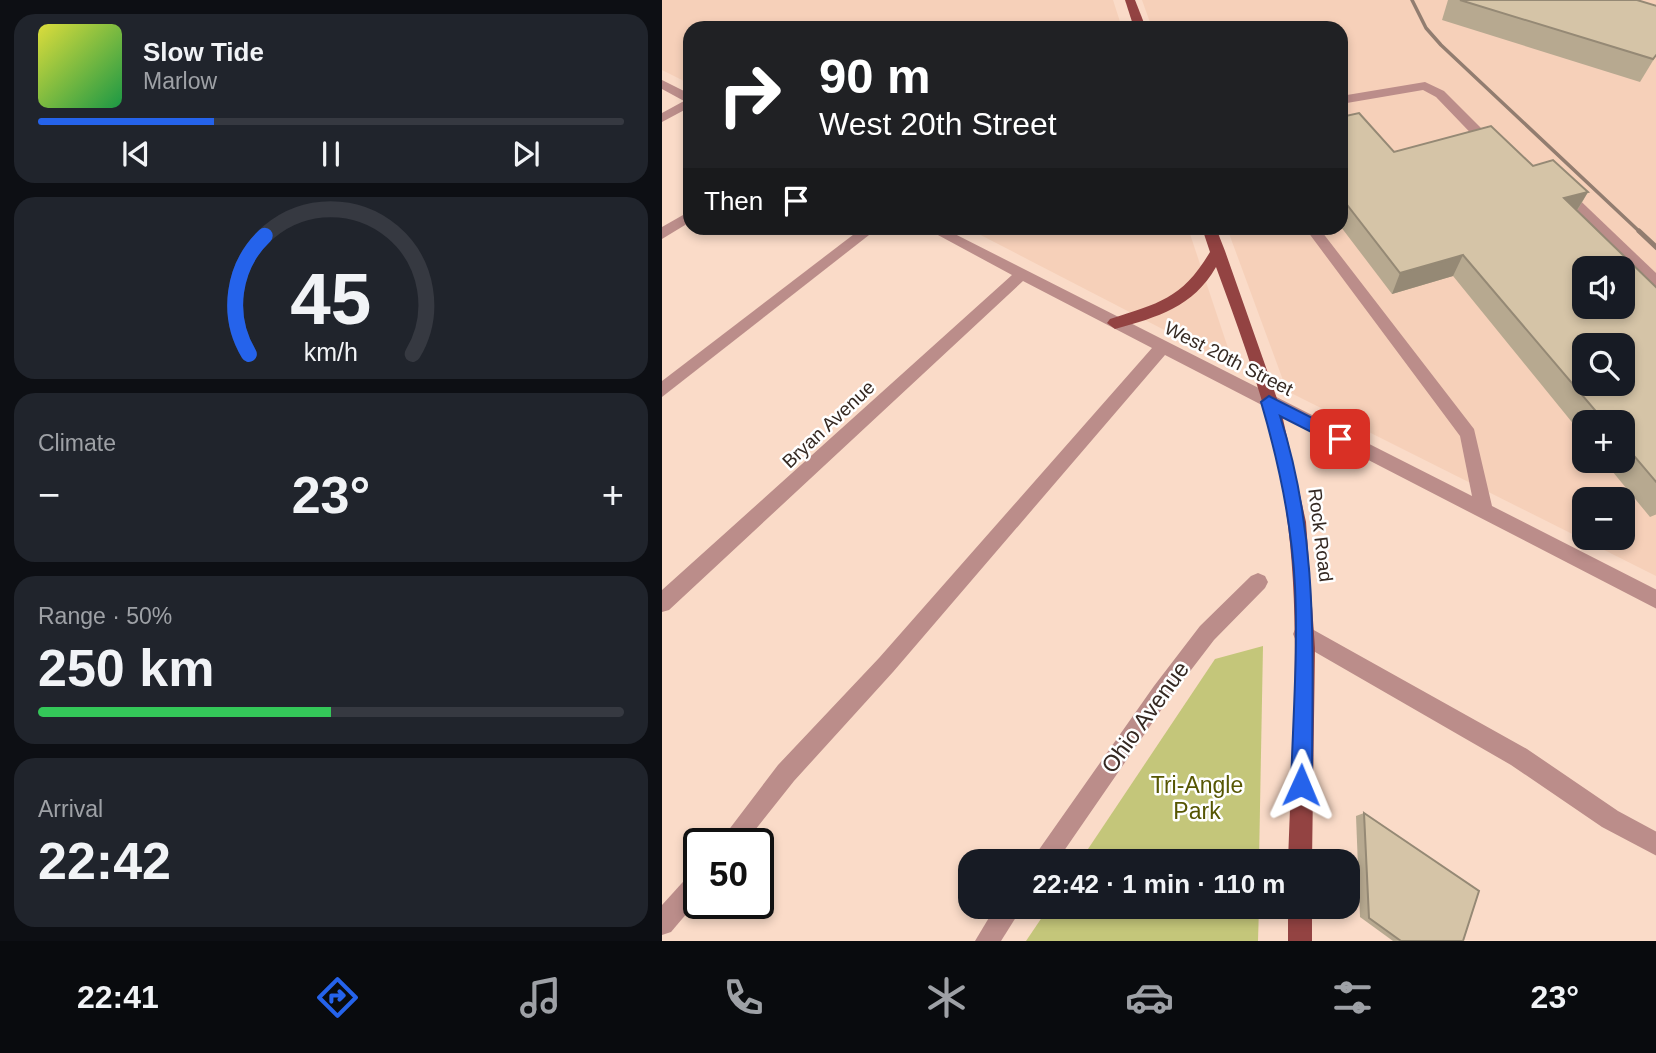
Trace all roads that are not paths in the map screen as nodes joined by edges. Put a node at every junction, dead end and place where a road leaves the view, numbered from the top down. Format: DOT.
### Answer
graph roads {
  1 [pos="1130,0"];
  2 [pos="1138,21"];
  3 [pos="662,84"];
  4 [pos="683,97"];
  5 [pos="1348,99"];
  6 [pos="683,105"];
  7 [pos="662,118"];
  8 [pos="1503,155"];
  9 [pos="1553,182"];
  10 [pos="683,220"];
  11 [pos="662,234"];
  12 [pos="862,235"];
  13 [pos="945,235"];
  14 [pos="1212,235"];
  15 [pos="1317,235"];
  16 [pos="1218,251"];
  17 [pos="1021,275"];
  18 [pos="1657,283"];
  19 [pos="1115,323"];
  20 [pos="1162,347"];
  21 [pos="662,390"];
  22 [pos="1269,402"];
  23 [pos="1484,513"];
  24 [pos="1258,582"];
  25 [pos="1657,600"];
  26 [pos="662,603"];
  27 [pos="1303,634"];
  28 [pos="742,828"];
  29 [pos="1657,845"];
  30 [pos="1052,849"];
  31 [pos="1300,849"];
  32 [pos="683,899"];
  33 [pos="1002,919"];
  34 [pos="1300,919"];
  35 [pos="662,923"];
  36 [pos="987,941"];
  37 [pos="1300,941"];
  1 -- 2 [label="main road"];
  3 -- 4 [label="street"];
  5 -- 8 [label="street"];
  6 -- 7 [label="street"];
  9 -- 18 [label="street"];
  10 -- 11 [label="street"];
  12 -- 21 [label="street"];
  13 -- 17 [label="street, West 20th Street"];
  14 -- 16 [label="main road, Rock Road"];
  15 -- 23 [label="street"];
  16 -- 19 [label="main road"];
  16 -- 22 [label="main road, Rock Road"];
  17 -- 19 [label="street, West 20th Street"];
  17 -- 26 [label="street, Bryan Avenue"];
  19 -- 20 [label="street, West 20th Street"];
  20 -- 22 [label="street, West 20th Street"];
  20 -- 28 [label="street"];
  22 -- 23 [label="street, West 20th Street"];
  22 -- 27 [label="main road, Rock Road"];
  23 -- 25 [label="street, West 20th Street"];
  24 -- 30 [label="street, Ohio Avenue"];
  27 -- 29 [label="street"];
  27 -- 31 [label="main road, Rock Road"];
  32 -- 35 [label="street"];
  33 -- 36 [label="street"];
  34 -- 37 [label="main road"];
}
